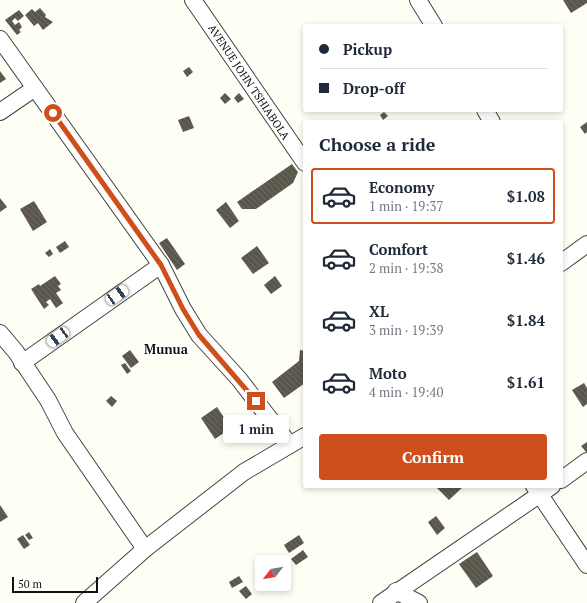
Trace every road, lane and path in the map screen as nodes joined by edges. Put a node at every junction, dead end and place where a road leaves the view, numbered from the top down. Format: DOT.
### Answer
graph roads {
  1 [pos="193,0"];
  2 [pos="418,0"];
  3 [pos="433,24"];
  4 [pos="0,39"];
  5 [pos="34,88"];
  6 [pos="0,112"];
  7 [pos="303,160"];
  8 [pos="587,244"];
  9 [pos="563,257"];
  10 [pos="161,265"];
  11 [pos="0,333"];
  12 [pos="22,363"];
  13 [pos="303,437"];
  14 [pos="290,445"];
  15 [pos="587,461"];
  16 [pos="563,479"];
  17 [pos="542,489"];
  18 [pos="145,549"];
  19 [pos="587,565"];
  20 [pos="396,591"];
  21 [pos="84,603"];
  22 [pos="381,603"];
  23 [pos="418,603"];
  1 -- 7 [label="street, AVENUE JOHN TSHIABOLA"];
  2 -- 3 [label="street"];
  4 -- 5 [label="street"];
  5 -- 6 [label="street"];
  5 -- 10 [label="street"];
  8 -- 9 [label="street"];
  10 -- 12 [label="street"];
  10 -- 14 [label="street"];
  11 -- 12 [label="street"];
  12 -- 18 [label="street"];
  13 -- 14 [label="street"];
  14 -- 18 [label="street"];
  15 -- 16 [label="street"];
  17 -- 19 [label="street"];
  17 -- 20 [label="street"];
  18 -- 21 [label="street"];
  20 -- 22 [label="street"];
  20 -- 23 [label="street"];
}
